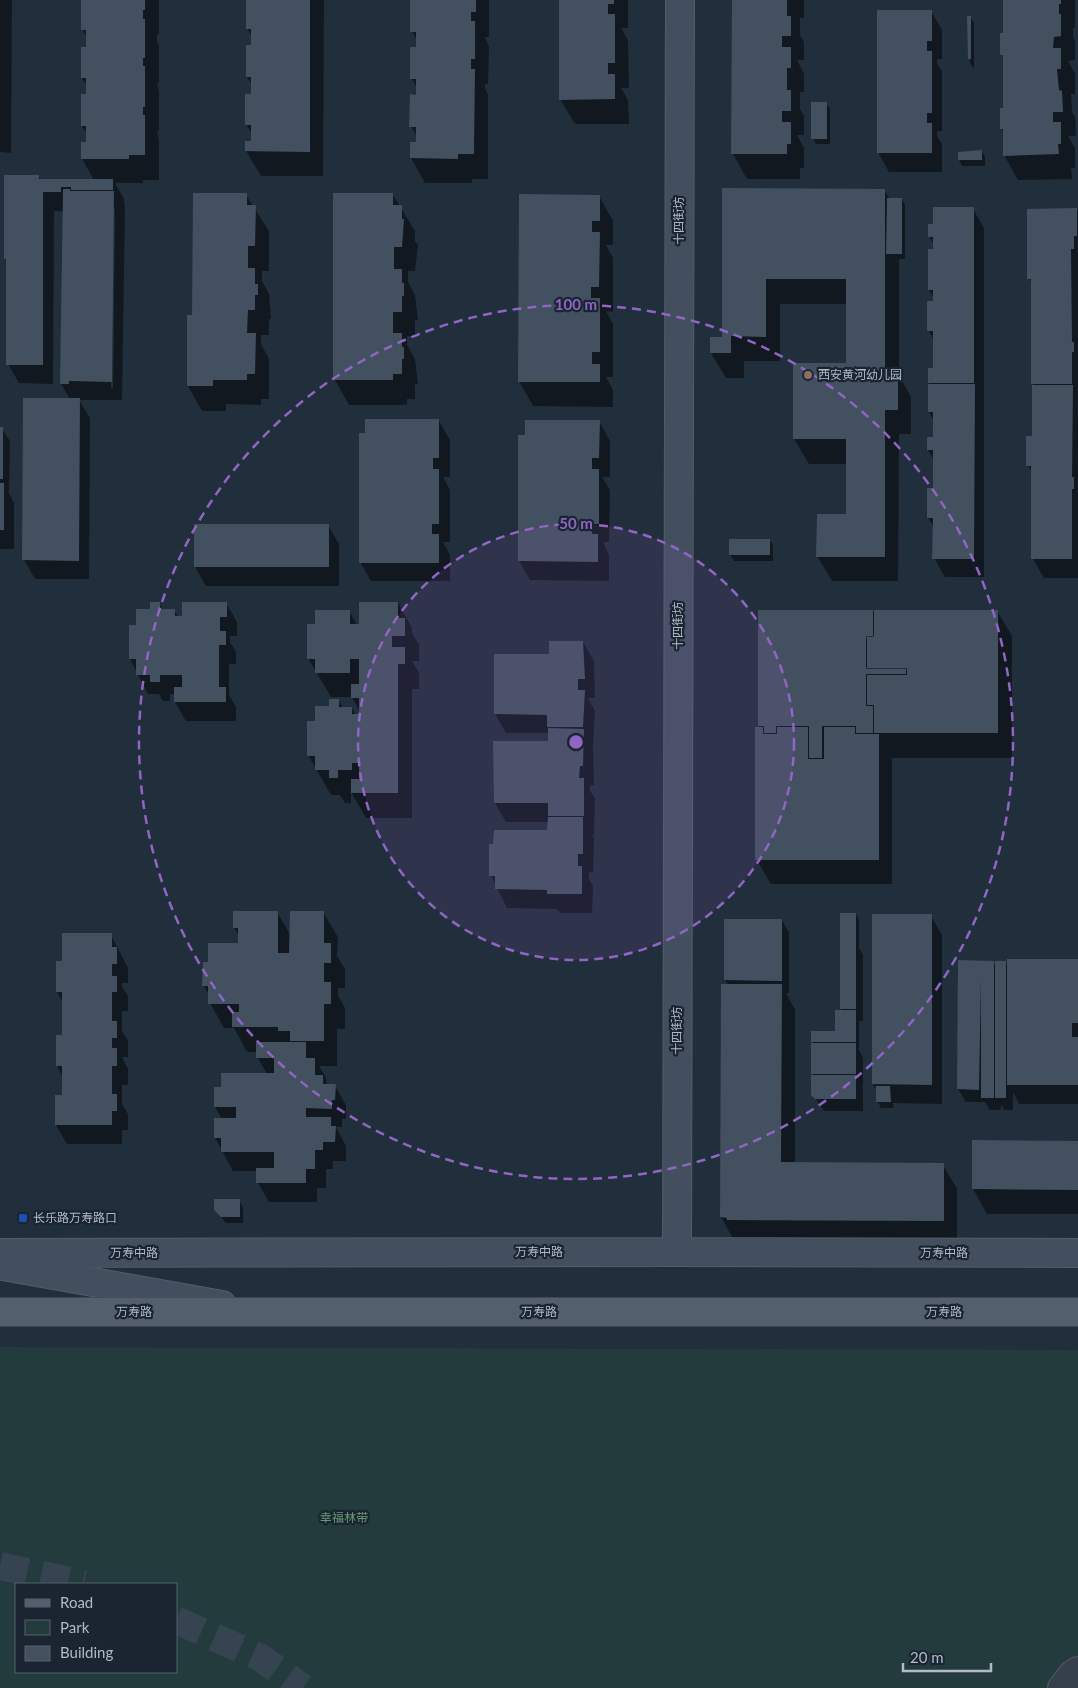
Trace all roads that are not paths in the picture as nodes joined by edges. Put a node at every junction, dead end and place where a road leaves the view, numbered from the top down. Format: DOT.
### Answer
graph roads {
  1 [pos="680,0"];
  2 [pos="677,1252"];
  3 [pos="0,1253"];
  4 [pos="1078,1253"];
  5 [pos="0,1266"];
  6 [pos="0,1312"];
  7 [pos="265,1312"];
  8 [pos="1078,1312"];
  9 [pos="1078,1671"];
  10 [pos="1062,1688"];
  1 -- 2 [label="main road, 十四街坊"];
  2 -- 3 [label="main road, 万寿中路"];
  2 -- 4 [label="main road, 万寿中路"];
  5 -- 7 [label="main road"];
  6 -- 7 [label="main road, 万寿路"];
  7 -- 8 [label="main road, 万寿路"];
  9 -- 10 [label="street"];
}
